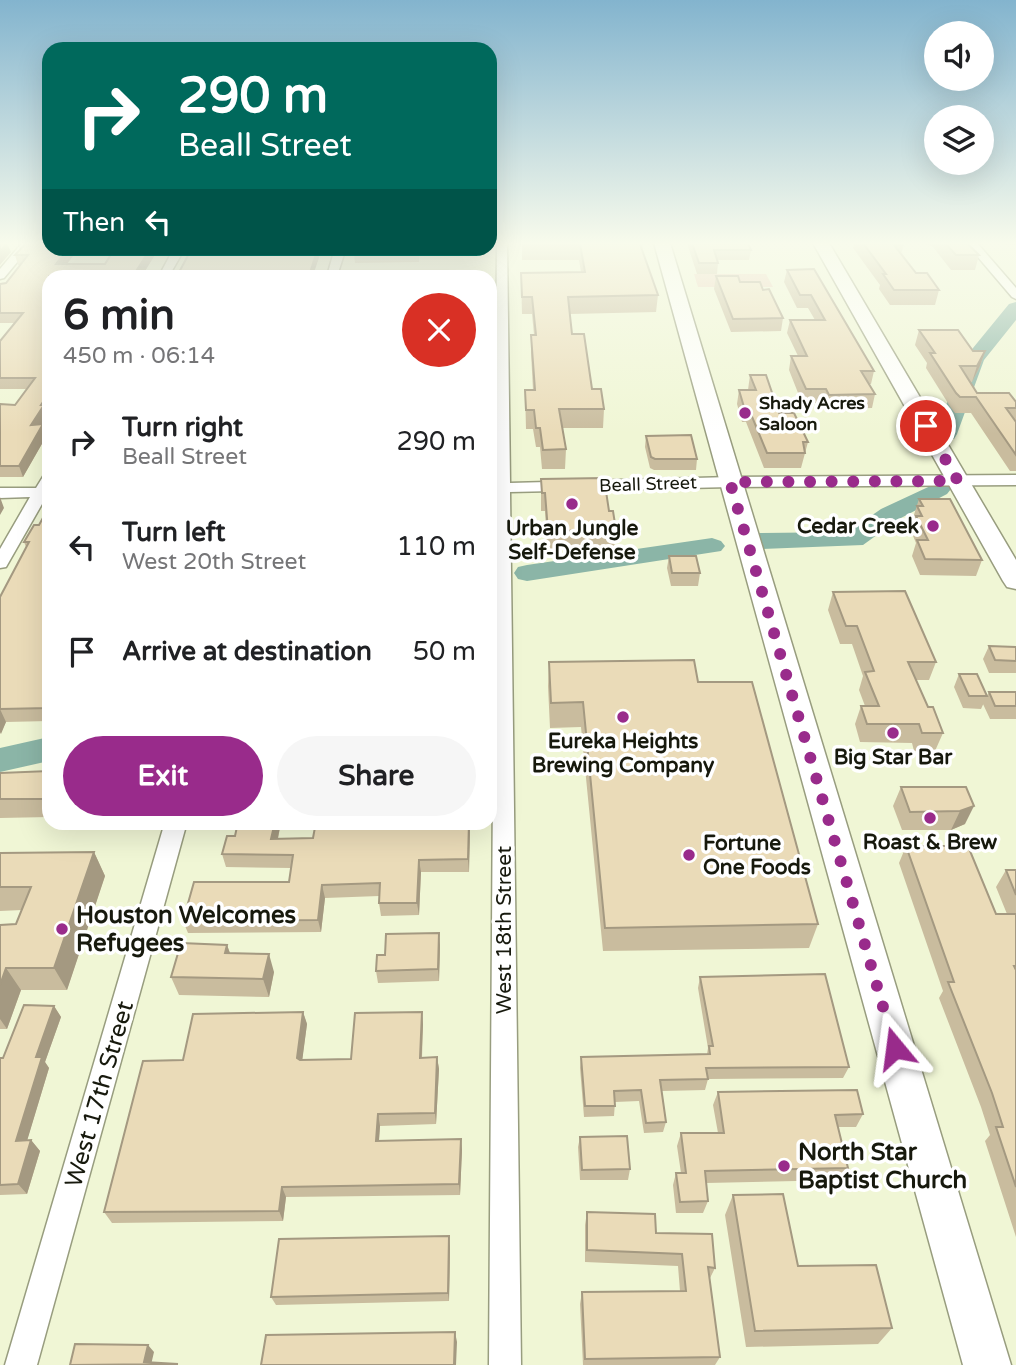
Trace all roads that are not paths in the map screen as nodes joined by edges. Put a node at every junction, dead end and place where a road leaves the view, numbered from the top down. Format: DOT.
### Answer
graph roads {
  1 [pos="501,307"];
  2 [pos="681,307"];
  3 [pos="858,307"];
  4 [pos="1016,480"];
  5 [pos="958,481"];
  6 [pos="730,482"];
  7 [pos="42,488"];
  8 [pos="497,488"];
  9 [pos="0,493"];
  10 [pos="42,495"];
  11 [pos="0,564"];
  12 [pos="1016,581"];
  13 [pos="174,830"];
  14 [pos="21,1365"];
  15 [pos="505,1365"];
  16 [pos="987,1365"];
  1 -- 8 [label="street, West 18th Street"];
  2 -- 6 [label="street"];
  3 -- 5 [label="street"];
  4 -- 5 [label="street, Beall Street"];
  5 -- 6 [label="street, Beall Street"];
  5 -- 12 [label="street"];
  6 -- 8 [label="street, Beall Street"];
  6 -- 16 [label="street"];
  7 -- 9 [label="street"];
  8 -- 15 [label="street, West 18th Street"];
  10 -- 11 [label="street"];
  13 -- 14 [label="street, West 17th Street"];
}
